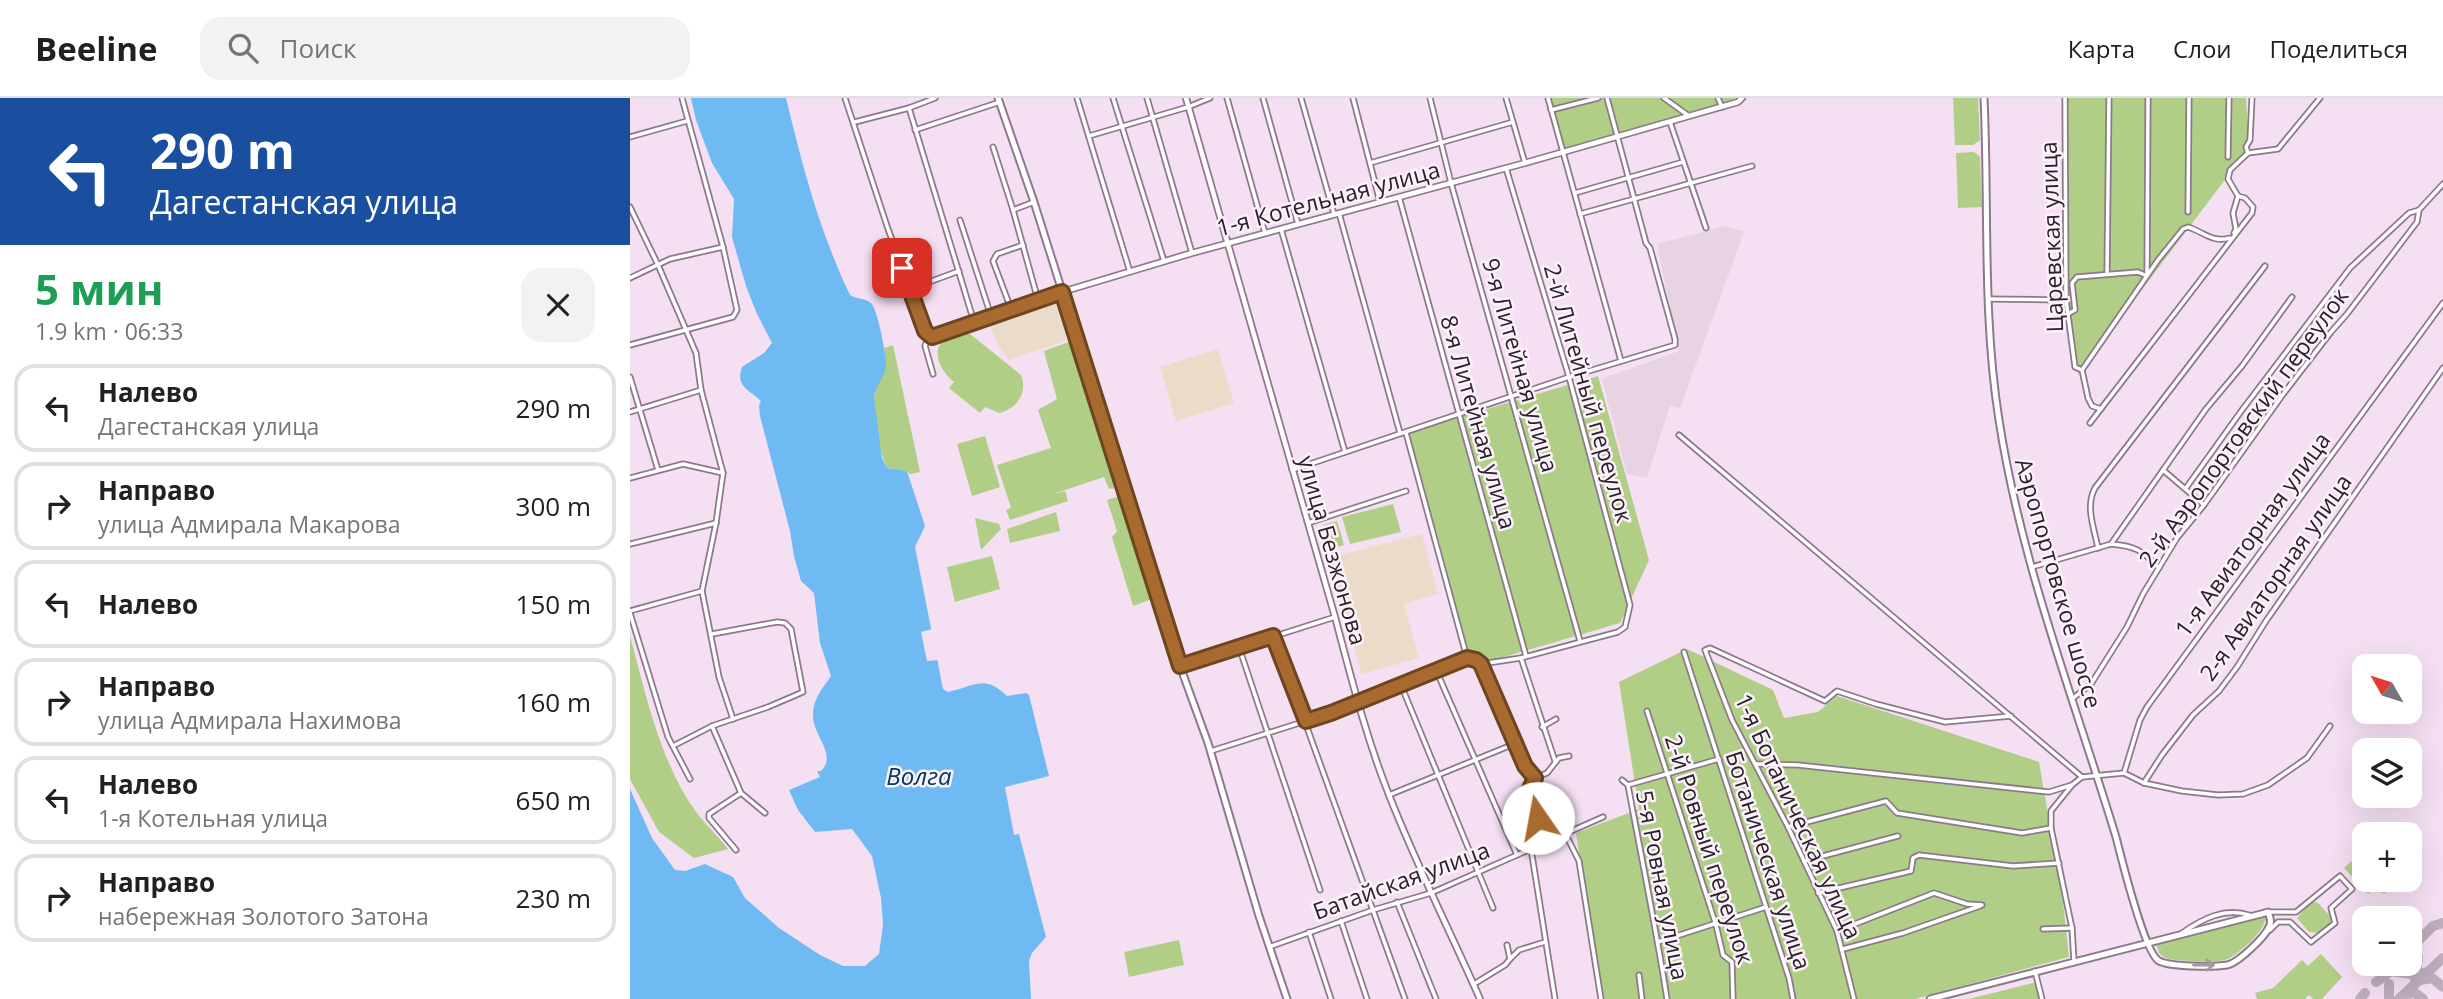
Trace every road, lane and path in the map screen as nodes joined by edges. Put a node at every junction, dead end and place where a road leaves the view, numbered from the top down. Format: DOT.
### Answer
graph roads {
  1 [pos="682,98"];
  2 [pos="845,98"];
  3 [pos="935,98"];
  4 [pos="1077,98"];
  5 [pos="1113,98"];
  6 [pos="1147,98"];
  7 [pos="1186,98"];
  8 [pos="1210,98"];
  9 [pos="1227,98"];
  10 [pos="1263,98"];
  11 [pos="1301,98"];
  12 [pos="1353,98"];
  13 [pos="1430,98"];
  14 [pos="1506,98"];
  15 [pos="1548,98"];
  16 [pos="1598,98"];
  17 [pos="1606,98"];
  18 [pos="1664,98"];
  19 [pos="1718,98"];
  20 [pos="1984,98"];
  21 [pos="2065,98"];
  22 [pos="2109,98"];
  23 [pos="2148,98"];
  24 [pos="2189,98"];
  25 [pos="2228,98"];
  26 [pos="2252,98"];
  27 [pos="2320,98"];
  28 [pos="920,100"];
  29 [pos="999,100"];
  30 [pos="1740,100"];
  31 [pos="1188,107"];
  32 [pos="1722,107"];
  33 [pos="909,108"];
  34 [pos="1551,110"];
  35 [pos="1689,116"];
  36 [pos="1153,117"];
  37 [pos="687,121"];
  38 [pos="855,122"];
  39 [pos="1513,122"];
  40 [pos="1670,122"];
  41 [pos="1122,127"];
  42 [pos="915,130"];
  43 [pos="630,136"];
  44 [pos="1089,136"];
  45 [pos="1616,137"];
  46 [pos="1442,143"];
  47 [pos="993,147"];
  48 [pos="1564,152"];
  49 [pos="2248,152"];
  50 [pos="2228,157"];
  51 [pos="1683,162"];
  52 [pos="1370,163"];
  53 [pos="1525,163"];
  54 [pos="1752,166"];
  55 [pos="1506,168"];
  56 [pos="1628,178"];
  57 [pos="1451,183"];
  58 [pos="1690,183"];
  59 [pos="2443,184"];
  60 [pos="1575,193"];
  61 [pos="2238,196"];
  62 [pos="1399,197"];
  63 [pos="1634,199"];
  64 [pos="1034,202"];
  65 [pos="1380,202"];
  66 [pos="630,207"];
  67 [pos="1013,210"];
  68 [pos="2419,210"];
  69 [pos="2188,212"];
  70 [pos="1336,214"];
  71 [pos="1580,214"];
  72 [pos="960,220"];
  73 [pos="1298,224"];
  74 [pos="1706,228"];
  75 [pos="1281,229"];
  76 [pos="1265,233"];
  77 [pos="2232,237"];
  78 [pos="1226,243"];
  79 [pos="1023,246"];
  80 [pos="723,247"];
  81 [pos="1192,253"];
  82 [pos="1164,261"];
  83 [pos="658,265"];
  84 [pos="2265,265"];
  85 [pos="958,271"];
  86 [pos="1130,272"];
  87 [pos="2108,274"];
  88 [pos="2147,276"];
  89 [pos="630,278"];
  90 [pos="910,289"];
  91 [pos="1062,292"];
  92 [pos="2292,297"];
  93 [pos="1988,299"];
  94 [pos="1038,300"];
  95 [pos="2066,300"];
  96 [pos="2443,303"];
  97 [pos="1011,309"];
  98 [pos="2068,313"];
  99 [pos="991,316"];
  100 [pos="974,322"];
  101 [pos="687,330"];
  102 [pos="929,336"];
  103 [pos="630,345"];
  104 [pos="1621,361"];
  105 [pos="2443,368"];
  106 [pos="2082,370"];
  107 [pos="933,374"];
  108 [pos="630,377"];
  109 [pos="1569,377"];
  110 [pos="701,390"];
  111 [pos="1513,398"];
  112 [pos="639,409"];
  113 [pos="2101,410"];
  114 [pos="630,411"];
  115 [pos="1459,415"];
  116 [pos="2090,423"];
  117 [pos="1406,432"];
  118 [pos="1400,433"];
  119 [pos="1679,435"];
  120 [pos="1345,452"];
  121 [pos="658,470"];
  122 [pos="1292,470"];
  123 [pos="2163,470"];
  124 [pos="723,473"];
  125 [pos="630,478"];
  126 [pos="2186,488"];
  127 [pos="1406,491"];
  128 [pos="2204,505"];
  129 [pos="716,523"];
  130 [pos="1308,523"];
  131 [pos="630,544"];
  132 [pos="2111,544"];
  133 [pos="2098,548"];
  134 [pos="2032,567"];
  135 [pos="2159,568"];
  136 [pos="702,591"];
  137 [pos="630,612"];
  138 [pos="1335,617"];
  139 [pos="711,634"];
  140 [pos="1273,636"];
  141 [pos="1580,641"];
  142 [pos="1239,647"];
  143 [pos="1684,652"];
  144 [pos="1524,657"];
  145 [pos="1467,658"];
  146 [pos="1481,664"];
  147 [pos="1180,666"];
  148 [pos="1436,670"];
  149 [pos="1401,685"];
  150 [pos="2072,699"];
  151 [pos="1356,702"];
  152 [pos="1647,711"];
  153 [pos="2011,716"];
  154 [pos="733,719"];
  155 [pos="1556,719"];
  156 [pos="1306,721"];
  157 [pos="712,726"];
  158 [pos="2330,726"];
  159 [pos="1542,727"];
  160 [pos="1270,734"];
  161 [pos="1514,744"];
  162 [pos="673,746"];
  163 [pos="1211,751"];
  164 [pos="1569,756"];
  165 [pos="1719,759"];
  166 [pos="1474,760"];
  167 [pos="1555,761"];
  168 [pos="1756,764"];
  169 [pos="2124,773"];
  170 [pos="1668,774"];
  171 [pos="1439,776"];
  172 [pos="2097,776"];
  173 [pos="2082,777"];
  174 [pos="1535,778"];
  175 [pos="690,779"];
  176 [pos="1622,780"];
  177 [pos="2144,783"];
  178 [pos="1628,785"];
  179 [pos="2072,785"];
  180 [pos="741,793"];
  181 [pos="1389,796"];
  182 [pos="765,813"];
  183 [pos="1603,817"];
  184 [pos="1788,827"];
  185 [pos="2052,828"];
  186 [pos="1566,835"];
  187 [pos="1898,836"];
  188 [pos="1543,844"];
  189 [pos="1531,849"];
  190 [pos="736,850"];
  191 [pos="1517,855"];
  192 [pos="1804,860"];
  193 [pos="2059,863"];
  194 [pos="1479,872"];
  195 [pos="1320,890"];
  196 [pos="1431,893"];
  197 [pos="1818,893"];
  198 [pos="1397,902"];
  199 [pos="1767,907"];
  200 [pos="1493,908"];
  201 [pos="1373,910"];
  202 [pos="2268,912"];
  203 [pos="1341,921"];
  204 [pos="1716,925"];
  205 [pos="2072,928"];
  206 [pos="2043,929"];
  207 [pos="1837,931"];
  208 [pos="1309,932"];
  209 [pos="2266,933"];
  210 [pos="1658,942"];
  211 [pos="2147,942"];
  212 [pos="1545,943"];
  213 [pos="1507,946"];
  214 [pos="1269,947"];
  215 [pos="1843,949"];
  216 [pos="1510,959"];
  217 [pos="2074,961"];
  218 [pos="2035,971"];
  219 [pos="1639,975"];
  220 [pos="1474,984"];
  221 [pos="1287,999"];
  222 [pos="1331,999"];
  223 [pos="1367,999"];
  224 [pos="1405,999"];
  225 [pos="1436,999"];
  226 [pos="1480,999"];
  227 [pos="1555,999"];
  228 [pos="1601,999"];
  229 [pos="1642,999"];
  230 [pos="1667,999"];
  231 [pos="1733,999"];
  232 [pos="1793,999"];
  233 [pos="1854,999"];
  234 [pos="1930,999"];
  235 [pos="2042,999"];
  1 -- 37 [label="street"];
  2 -- 38 [label="street"];
  3 -- 28 [label="street"];
  4 -- 44 [label="street"];
  5 -- 41 [label="street"];
  6 -- 36 [label="street"];
  7 -- 31 [label="street, улица Безжонова"];
  8 -- 31 [label="street"];
  9 -- 76 [label="street"];
  10 -- 73 [label="street"];
  11 -- 70 [label="street"];
  12 -- 52 [label="street"];
  13 -- 46 [label="street, 9-я Литейная улица"];
  14 -- 39 [label="street"];
  15 -- 34 [label="street"];
  16 -- 34 [label="street"];
  17 -- 45 [label="street"];
  18 -- 35 [label="street"];
  19 -- 32 [label="street"];
  20 -- 93 [label="main road, Аэропортовское шоссе"];
  21 -- 95 [label="street, Царевская улица"];
  22 -- 87 [label="street"];
  23 -- 88 [label="street"];
  24 -- 69 [label="street"];
  25 -- 50 [label="street"];
  26 -- 49 [label="street"];
  27 -- 49 [label="street"];
  28 -- 33 [label="street"];
  29 -- 42 [label="street"];
  29 -- 64 [label="main road"];
  30 -- 32 [label="street, 1-я Котельная улица"];
  31 -- 36 [label="street"];
  31 -- 78 [label="street, улица Безжонова"];
  32 -- 35 [label="street, 1-я Котельная улица"];
  33 -- 38 [label="street"];
  33 -- 42 [label="street"];
  34 -- 48 [label="street"];
  35 -- 40 [label="street, 1-я Котельная улица"];
  36 -- 41 [label="street"];
  36 -- 81 [label="street"];
  37 -- 43 [label="street"];
  37 -- 80 [label="street"];
  38 -- 90 [label="street"];
  39 -- 46 [label="street"];
  39 -- 53 [label="street"];
  40 -- 45 [label="street, 1-я Котельная улица"];
  40 -- 51 [label="street"];
  41 -- 44 [label="street"];
  41 -- 82 [label="street"];
  42 -- 85 [label="street"];
  44 -- 86 [label="street"];
  45 -- 48 [label="street, 1-я Котельная улица"];
  45 -- 56 [label="street"];
  46 -- 52 [label="street"];
  46 -- 57 [label="street, 9-я Литейная улица"];
  47 -- 67 [label="street"];
  48 -- 53 [label="street, 1-я Котельная улица"];
  48 -- 60 [label="street"];
  49 -- 61 [label="street"];
  51 -- 56 [label="street"];
  51 -- 58 [label="street"];
  52 -- 65 [label="street"];
  53 -- 55 [label="street, 1-я Котельная улица"];
  54 -- 58 [label="street"];
  55 -- 57 [label="street, 1-я Котельная улица"];
  55 -- 109 [label="street, 2-й Литейный переулок"];
  56 -- 60 [label="street"];
  56 -- 63 [label="street"];
  57 -- 62 [label="street, 1-я Котельная улица"];
  57 -- 111 [label="street, 9-я Литейная улица"];
  58 -- 63 [label="street"];
  58 -- 74 [label="street"];
  59 -- 68 [label="street"];
  60 -- 71 [label="street"];
  61 -- 77 [label="street"];
  61 -- 77 [label="street"];
  62 -- 65 [label="street, 1-я Котельная улица"];
  62 -- 115 [label="street, 8-я Литейная улица"];
  63 -- 71 [label="street"];
  63 -- 104 [label="street"];
  64 -- 67 [label="street"];
  64 -- 91 [label="main road"];
  65 -- 70 [label="street, 1-я Котельная улица"];
  66 -- 83 [label="street"];
  67 -- 79 [label="street"];
  68 -- 126 [label="street"];
  68 -- 128 [label="street, 2-й Аэропортовский переулок"];
  70 -- 73 [label="street, 1-я Котельная улица"];
  70 -- 118 [label="street"];
  71 -- 104 [label="street"];
  72 -- 99 [label="street"];
  73 -- 75 [label="street, 1-я Котельная улица"];
  75 -- 76 [label="street, 1-я Котельная улица"];
  75 -- 120 [label="street"];
  76 -- 78 [label="street, 1-я Котельная улица"];
  77 -- 88 [label="street"];
  77 -- 113 [label="street"];
  78 -- 81 [label="street, 1-я Котельная улица"];
  78 -- 122 [label="street, улица Безжонова"];
  79 -- 94 [label="street"];
  79 -- 97 [label="street"];
  80 -- 83 [label="street"];
  80 -- 101 [label="street"];
  81 -- 82 [label="street, 1-я Котельная улица"];
  82 -- 86 [label="street, 1-я Котельная улица"];
  83 -- 89 [label="street"];
  83 -- 101 [label="street"];
  84 -- 133 [label="street"];
  85 -- 90 [label="street"];
  85 -- 100 [label="street"];
  86 -- 91 [label="street, 1-я Котельная улица"];
  87 -- 88 [label="street"];
  87 -- 98 [label="street"];
  88 -- 106 [label="street"];
  90 -- 102 [label="street"];
  91 -- 94 [label="street, 1-я Котельная улица"];
  91 -- 147 [label="main road"];
  92 -- 123 [label="street"];
  93 -- 95 [label="street"];
  93 -- 134 [label="main road, Аэропортовское шоссе"];
  94 -- 97 [label="street, 1-я Котельная улица"];
  95 -- 98 [label="street, Царевская улица"];
  96 -- 169 [label="street, 1-я Авиаторная улица"];
  97 -- 99 [label="street, 1-я Котельная улица"];
  98 -- 106 [label="street, Царевская улица"];
  99 -- 100 [label="street, 1-я Котельная улица"];
  100 -- 102 [label="street, 1-я Котельная улица"];
  101 -- 103 [label="street"];
  101 -- 110 [label="street"];
  102 -- 107 [label="street"];
  104 -- 109 [label="street"];
  105 -- 177 [label="street, 2-я Авиаторная улица"];
  106 -- 113 [label="street"];
  108 -- 112 [label="street"];
  109 -- 111 [label="street"];
  109 -- 141 [label="street, 2-й Литейный переулок"];
  110 -- 112 [label="street"];
  110 -- 124 [label="street"];
  111 -- 115 [label="street"];
  111 -- 141 [label="street, 9-я Литейная улица"];
  112 -- 114 [label="street"];
  112 -- 121 [label="street"];
  113 -- 116 [label="street"];
  115 -- 117 [label="street"];
  115 -- 144 [label="street, 8-я Литейная улица"];
  117 -- 118 [label="street"];
  117 -- 145 [label="street"];
  118 -- 120 [label="street"];
  119 -- 153 [label="street"];
  120 -- 122 [label="street"];
  121 -- 124 [label="street"];
  121 -- 125 [label="street"];
  122 -- 130 [label="street, улица Безжонова"];
  123 -- 126 [label="street"];
  123 -- 132 [label="street"];
  124 -- 129 [label="street"];
  126 -- 128 [label="street"];
  127 -- 130 [label="street"];
  128 -- 135 [label="street, 2-й Аэропортовский переулок"];
  129 -- 131 [label="street"];
  129 -- 136 [label="street"];
  130 -- 138 [label="street, улица Безжонова"];
  132 -- 133 [label="street"];
  132 -- 135 [label="street"];
  133 -- 134 [label="street"];
  134 -- 150 [label="main road, Аэропортовское шоссе"];
  135 -- 150 [label="street, 2-й Аэропортовский переулок"];
  136 -- 137 [label="street"];
  136 -- 139 [label="street"];
  137 -- 162 [label="street"];
  138 -- 140 [label="street"];
  138 -- 151 [label="street, улица Безжонова"];
  139 -- 154 [label="street"];
  139 -- 154 [label="street"];
  140 -- 142 [label="street"];
  140 -- 156 [label="street"];
  141 -- 144 [label="street"];
  142 -- 147 [label="street"];
  142 -- 160 [label="street"];
  143 -- 165 [label="street, Ботаническая улица"];
  144 -- 146 [label="street"];
  144 -- 159 [label="street, 8-я Литейная улица"];
  145 -- 146 [label="street"];
  145 -- 148 [label="street"];
  146 -- 161 [label="street"];
  147 -- 163 [label="main road"];
  148 -- 149 [label="street"];
  148 -- 166 [label="street"];
  149 -- 151 [label="street"];
  149 -- 171 [label="street"];
  150 -- 172 [label="main road, Аэропортовское шоссе"];
  151 -- 156 [label="street"];
  151 -- 181 [label="street, улица Безжонова"];
  152 -- 170 [label="street, 2-й Ровный переулок"];
  153 -- 168 [label="street, 1-я Ботаническая улица"];
  153 -- 173 [label="street"];
  154 -- 157 [label="street"];
  155 -- 159 [label="street"];
  156 -- 160 [label="street"];
  156 -- 201 [label="street"];
  157 -- 162 [label="street"];
  157 -- 180 [label="street"];
  158 -- 177 [label="street"];
  159 -- 167 [label="street, 8-я Литейная улица"];
  160 -- 163 [label="street"];
  160 -- 195 [label="street"];
  161 -- 166 [label="street"];
  161 -- 174 [label="street"];
  162 -- 175 [label="street"];
  163 -- 214 [label="main road"];
  164 -- 167 [label="street"];
  165 -- 170 [label="street"];
  165 -- 199 [label="street, Ботаническая улица"];
  166 -- 171 [label="street"];
  166 -- 191 [label="street"];
  167 -- 174 [label="street"];
  168 -- 179 [label="street"];
  168 -- 184 [label="street, 1-я Ботаническая улица"];
  169 -- 172 [label="street"];
  169 -- 177 [label="street"];
  170 -- 178 [label="street"];
  170 -- 204 [label="street, 2-й Ровный переулок"];
  171 -- 181 [label="street"];
  171 -- 194 [label="street"];
  172 -- 173 [label="street"];
  172 -- 211 [label="main road, Аэропортовское шоссе"];
  173 -- 179 [label="street"];
  174 -- 188 [label="street"];
  176 -- 178 [label="street, 5-я Ровная улица"];
  178 -- 210 [label="street, 5-я Ровная улица"];
  179 -- 185 [label="street"];
  180 -- 182 [label="street"];
  180 -- 190 [label="street"];
  181 -- 196 [label="street, улица Безжонова"];
  183 -- 186 [label="street, Батайская улица"];
  184 -- 185 [label="street"];
  184 -- 192 [label="street, 1-я Ботаническая улица"];
  185 -- 193 [label="street"];
  186 -- 188 [label="street, Батайская улица"];
  186 -- 228 [label="street"];
  187 -- 192 [label="street"];
  188 -- 189 [label="street, Батайская улица"];
  189 -- 191 [label="street, Батайская улица"];
  189 -- 212 [label="street"];
  191 -- 194 [label="street, Батайская улица"];
  192 -- 197 [label="street, 1-я Ботаническая улица"];
  193 -- 197 [label="street"];
  193 -- 205 [label="street"];
  194 -- 196 [label="street, Батайская улица"];
  194 -- 200 [label="street"];
  196 -- 198 [label="street, Батайская улица"];
  196 -- 220 [label="street, улица Безжонова"];
  197 -- 207 [label="street, 1-я Ботаническая улица"];
  198 -- 201 [label="street, Батайская улица"];
  198 -- 225 [label="street"];
  199 -- 204 [label="street"];
  199 -- 232 [label="street, Ботаническая улица"];
  201 -- 203 [label="street, Батайская улица"];
  201 -- 224 [label="street"];
  202 -- 209 [label="main road"];
  202 -- 209 [label="street"];
  202 -- 211 [label="main road"];
  203 -- 208 [label="street, Батайская улица"];
  203 -- 223 [label="street"];
  204 -- 210 [label="street"];
  204 -- 231 [label="street, 2-й Ровный переулок"];
  205 -- 206 [label="street"];
  205 -- 217 [label="street"];
  207 -- 215 [label="street, 1-я Ботаническая улица"];
  207 -- 215 [label="street"];
  208 -- 214 [label="street, Батайская улица"];
  208 -- 222 [label="street"];
  211 -- 209 [label="main road, one-way"];
  210 -- 230 [label="street, 5-я Ровная улица"];
  211 -- 217 [label="main road"];
  212 -- 216 [label="street"];
  212 -- 227 [label="street"];
  213 -- 216 [label="street"];
  214 -- 221 [label="main road"];
  215 -- 233 [label="street, 1-я Ботаническая улица"];
  216 -- 220 [label="street"];
  217 -- 218 [label="main road"];
  218 -- 234 [label="main road"];
  218 -- 235 [label="street"];
  219 -- 229 [label="street"];
  220 -- 226 [label="street, улица Безжонова"];
}
